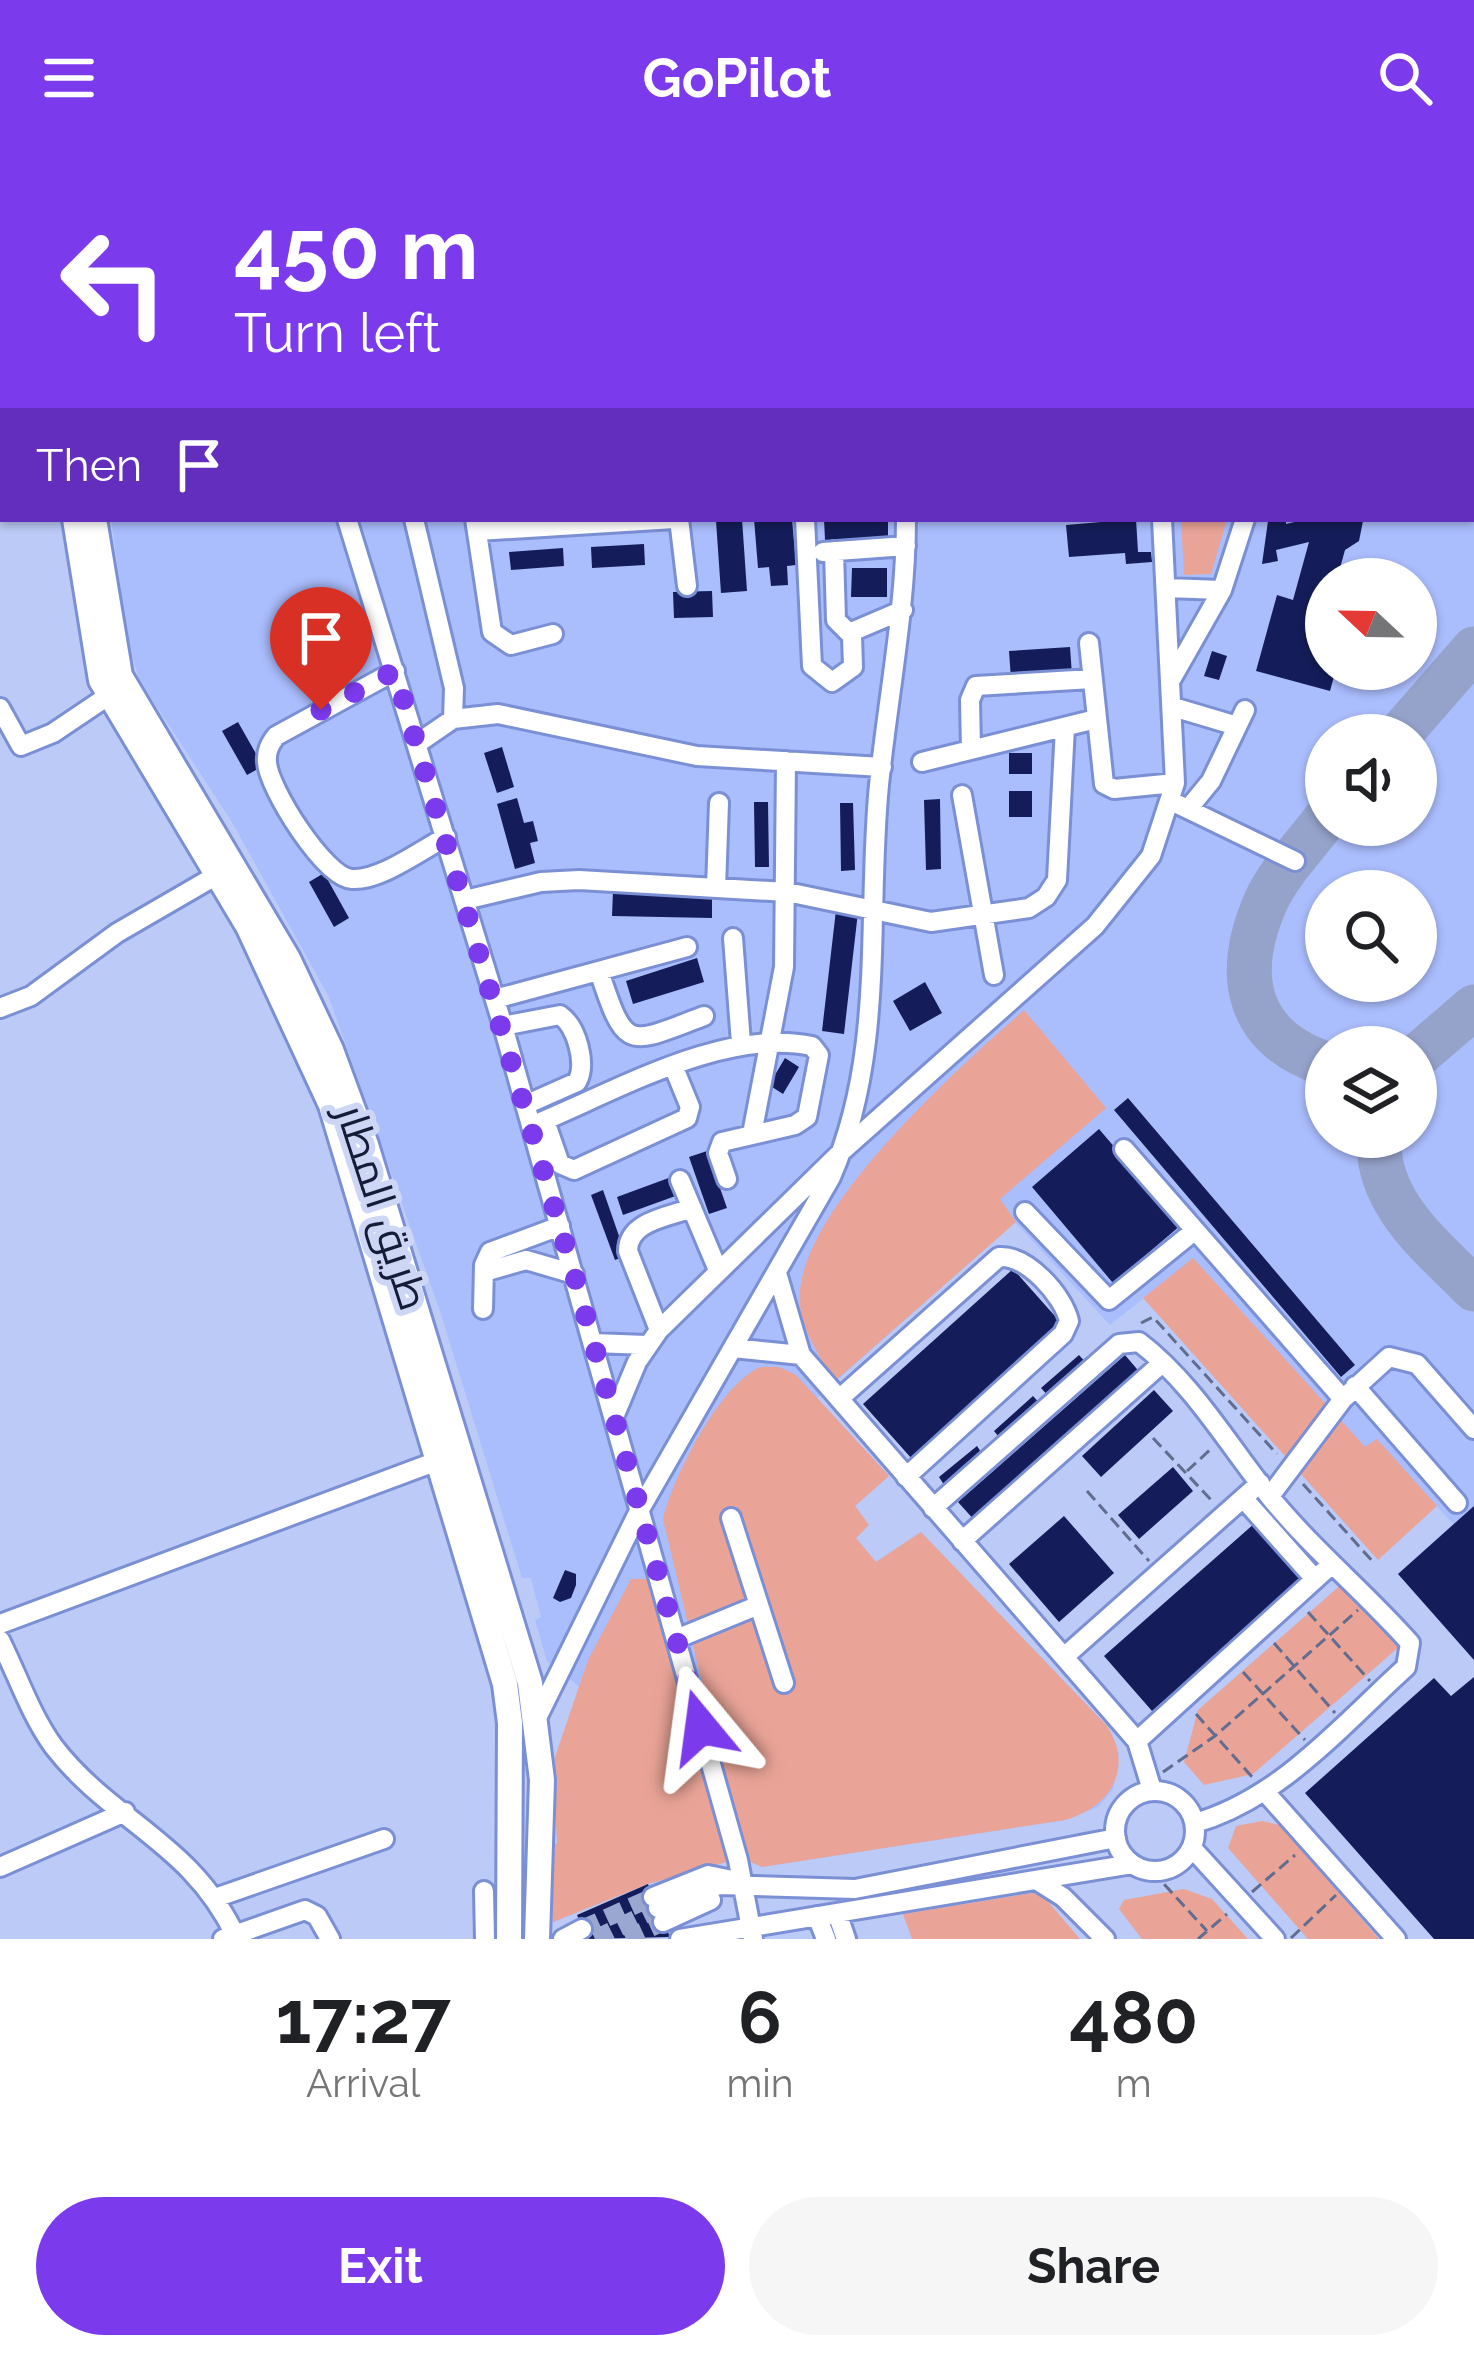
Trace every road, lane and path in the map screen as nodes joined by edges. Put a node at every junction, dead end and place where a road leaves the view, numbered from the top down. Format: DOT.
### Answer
graph roads {
  1 [pos="75,522"];
  2 [pos="94,522"];
  3 [pos="351,522"];
  4 [pos="415,522"];
  5 [pos="576,522"];
  6 [pos="676,522"];
  7 [pos="805,522"];
  8 [pos="906,522"];
  9 [pos="1162,522"];
  10 [pos="1244,522"];
  11 [pos="476,525"];
  12 [pos="906,546"];
  13 [pos="834,551"];
  14 [pos="806,553"];
  15 [pos="687,586"];
  16 [pos="1166,588"];
  17 [pos="1222,590"];
  18 [pos="903,610"];
  19 [pos="850,632"];
  20 [pos="553,634"];
  21 [pos="1089,644"];
  22 [pos="395,671"];
  23 [pos="1172,678"];
  24 [pos="1092,679"];
  25 [pos="108,696"];
  26 [pos="1173,707"];
  27 [pos="0,708"];
  28 [pos="453,718"];
  29 [pos="1096,719"];
  30 [pos="1065,727"];
  31 [pos="143,734"];
  32 [pos="418,743"];
  33 [pos="971,750"];
  34 [pos="786,761"];
  35 [pos="922,762"];
  36 [pos="882,767"];
  37 [pos="962,795"];
  38 [pos="1178,798"];
  39 [pos="719,803"];
  40 [pos="446,837"];
  41 [pos="1295,860"];
  42 [pos="217,874"];
  43 [pos="716,888"];
  44 [pos="788,892"];
  45 [pos="465,900"];
  46 [pos="878,911"];
  47 [pos="983,915"];
  48 [pos="733,938"];
  49 [pos="687,947"];
  50 [pos="599,971"];
  51 [pos="994,976"];
  52 [pos="495,1000"];
  53 [pos="0,1008"];
  54 [pos="704,1016"];
  55 [pos="502,1026"];
  56 [pos="770,1041"];
  57 [pos="741,1043"];
  58 [pos="674,1068"];
  59 [pos="525,1105"];
  60 [pos="538,1124"];
  61 [pos="752,1134"];
  62 [pos="1124,1149"];
  63 [pos="842,1152"];
  64 [pos="727,1179"];
  65 [pos="680,1180"];
  66 [pos="692,1208"];
  67 [pos="1025,1212"];
  68 [pos="560,1226"];
  69 [pos="1193,1232"];
  70 [pos="516,1251"];
  71 [pos="718,1270"];
  72 [pos="777,1273"];
  73 [pos="574,1274"];
  74 [pos="483,1309"];
  75 [pos="652,1338"];
  76 [pos="594,1343"];
  77 [pos="1119,1343"];
  78 [pos="734,1348"];
  79 [pos="801,1355"];
  80 [pos="1161,1364"];
  81 [pos="1349,1393"];
  82 [pos="839,1399"];
  83 [pos="614,1417"];
  84 [pos="1474,1429"];
  85 [pos="1225,1436"];
  86 [pos="1153,1438"];
  87 [pos="440,1460"];
  88 [pos="1290,1469"];
  89 [pos="1185,1472"];
  90 [pos="906,1477"];
  91 [pos="1265,1490"];
  92 [pos="1087,1491"];
  93 [pos="1243,1498"];
  94 [pos="1457,1503"];
  95 [pos="933,1508"];
  96 [pos="639,1511"];
  97 [pos="1224,1514"];
  98 [pos="730,1518"];
  99 [pos="962,1541"];
  100 [pos="1374,1563"];
  101 [pos="1331,1564"];
  102 [pos="1159,1573"];
  103 [pos="1315,1579"];
  104 [pos="1295,1598"];
  105 [pos="1371,1599"];
  106 [pos="759,1605"];
  107 [pos="0,1624"];
  108 [pos="1262,1628"];
  109 [pos="1329,1636"];
  110 [pos="676,1639"];
  111 [pos="0,1640"];
  112 [pos="1064,1657"];
  113 [pos="1230,1657"];
  114 [pos="1294,1666"];
  115 [pos="784,1682"];
  116 [pos="1379,1691"];
  117 [pos="1263,1694"];
  118 [pos="1184,1699"];
  119 [pos="537,1718"];
  120 [pos="1344,1723"];
  121 [pos="510,1724"];
  122 [pos="1215,1736"];
  123 [pos="1137,1741"];
  124 [pos="1314,1749"];
  125 [pos="1152,1785"];
  126 [pos="1266,1793"];
  127 [pos="125,1812"];
  128 [pos="1195,1822"];
  129 [pos="1116,1838"];
  130 [pos="384,1839"];
  131 [pos="1192,1848"];
  132 [pos="1132,1864"];
  133 [pos="0,1867"];
  134 [pos="1152,1871"];
  135 [pos="1036,1880"];
  136 [pos="742,1885"];
  137 [pos="1348,1885"];
  138 [pos="484,1891"];
  139 [pos="215,1898"];
  140 [pos="658,1909"];
  141 [pos="827,1914"];
  142 [pos="582,1929"];
  143 [pos="1207,1931"];
  144 [pos="751,1932"];
  145 [pos="231,1938"];
  146 [pos="330,1939"];
  147 [pos="485,1939"];
  148 [pos="508,1939"];
  149 [pos="537,1939"];
  150 [pos="563,1939"];
  151 [pos="680,1939"];
  152 [pos="826,1939"];
  153 [pos="846,1939"];
  154 [pos="1105,1939"];
  155 [pos="1275,1939"];
  156 [pos="1289,1939"];
  157 [pos="1396,1939"];
  1 -- 25 [label="main road, طريق المطار"];
  2 -- 31 [label="main road, طريق المطار"];
  3 -- 22 [label="street"];
  4 -- 28 [label="street"];
  5 -- 11 [label="street"];
  6 -- 15 [label="street"];
  7 -- 14 [label="street"];
  8 -- 12 [label="street"];
  9 -- 16 [label="street"];
  10 -- 17 [label="street"];
  11 -- 20 [label="street"];
  12 -- 13 [label="street"];
  12 -- 18 [label="street"];
  13 -- 14 [label="street"];
  13 -- 19 [label="street"];
  14 -- 19 [label="street"];
  16 -- 17 [label="street"];
  16 -- 23 [label="street"];
  17 -- 23 [label="street"];
  18 -- 19 [label="street"];
  18 -- 36 [label="street"];
  21 -- 24 [label="street"];
  22 -- 32 [label="street"];
  22 -- 40 [label="street"];
  23 -- 26 [label="street"];
  24 -- 29 [label="street"];
  24 -- 33 [label="street"];
  25 -- 27 [label="street"];
  25 -- 31 [label="main road, طريق المطار"];
  26 -- 38 [label="street"];
  26 -- 38 [label="street"];
  28 -- 32 [label="street"];
  28 -- 34 [label="street"];
  29 -- 30 [label="street"];
  29 -- 38 [label="street"];
  30 -- 33 [label="street"];
  30 -- 47 [label="street"];
  31 -- 42 [label="main road, طريق المطار"];
  31 -- 119 [label="main road, طريق المطار"];
  32 -- 40 [label="street"];
  33 -- 35 [label="street"];
  34 -- 36 [label="street"];
  34 -- 44 [label="street"];
  36 -- 46 [label="street"];
  37 -- 47 [label="street"];
  38 -- 41 [label="street"];
  38 -- 63 [label="street"];
  39 -- 43 [label="street"];
  40 -- 45 [label="street"];
  42 -- 53 [label="street"];
  42 -- 87 [label="main road, طريق المطار"];
  43 -- 44 [label="street"];
  43 -- 45 [label="street"];
  44 -- 46 [label="street"];
  44 -- 56 [label="street"];
  45 -- 52 [label="street"];
  46 -- 47 [label="street"];
  46 -- 63 [label="street"];
  47 -- 51 [label="street"];
  48 -- 57 [label="street"];
  49 -- 50 [label="street"];
  50 -- 52 [label="street"];
  50 -- 54 [label="street"];
  52 -- 55 [label="street"];
  55 -- 59 [label="street"];
  55 -- 59 [label="street"];
  56 -- 57 [label="street"];
  56 -- 61 [label="street"];
  56 -- 61 [label="street"];
  57 -- 58 [label="street"];
  58 -- 60 [label="street"];
  58 -- 60 [label="street"];
  59 -- 60 [label="street"];
  60 -- 68 [label="street"];
  61 -- 64 [label="street"];
  62 -- 69 [label="street"];
  63 -- 71 [label="street"];
  63 -- 72 [label="street"];
  65 -- 66 [label="street"];
  66 -- 71 [label="street"];
  66 -- 75 [label="street"];
  67 -- 69 [label="street"];
  68 -- 70 [label="street"];
  68 -- 73 [label="street"];
  69 -- 81 [label="street"];
  70 -- 73 [label="street"];
  70 -- 74 [label="street"];
  71 -- 75 [label="street"];
  72 -- 78 [label="street"];
  72 -- 79 [label="street"];
  73 -- 76 [label="street"];
  75 -- 76 [label="street"];
  75 -- 83 [label="street"];
  76 -- 83 [label="street"];
  77 -- 80 [label="street"];
  77 -- 88 [label="path"];
  77 -- 95 [label="street"];
  78 -- 79 [label="street"];
  78 -- 96 [label="street"];
  79 -- 82 [label="street"];
  80 -- 85 [label="street"];
  80 -- 99 [label="street"];
  81 -- 84 [label="street"];
  81 -- 88 [label="street"];
  81 -- 94 [label="street"];
  82 -- 90 [label="street"];
  82 -- 90 [label="street"];
  83 -- 96 [label="street"];
  85 -- 89 [label="path"];
  85 -- 91 [label="street"];
  86 -- 89 [label="path"];
  87 -- 107 [label="street"];
  87 -- 121 [label="main road, طريق المطار"];
  88 -- 91 [label="street"];
  88 -- 100 [label="path"];
  89 -- 97 [label="path"];
  90 -- 95 [label="street"];
  91 -- 93 [label="street"];
  91 -- 101 [label="street"];
  92 -- 102 [label="path"];
  93 -- 97 [label="street"];
  93 -- 103 [label="street"];
  95 -- 99 [label="street"];
  96 -- 110 [label="street"];
  96 -- 119 [label="street"];
  97 -- 102 [label="street"];
  98 -- 106 [label="street"];
  99 -- 112 [label="street"];
  101 -- 103 [label="street"];
  101 -- 105 [label="street"];
  102 -- 112 [label="street"];
  103 -- 104 [label="street"];
  104 -- 108 [label="street"];
  104 -- 109 [label="path"];
  105 -- 109 [label="path"];
  105 -- 116 [label="street"];
  106 -- 110 [label="street"];
  106 -- 115 [label="street"];
  108 -- 113 [label="street"];
  108 -- 114 [label="path"];
  109 -- 114 [label="path"];
  109 -- 116 [label="path"];
  110 -- 136 [label="street"];
  111 -- 127 [label="street"];
  112 -- 123 [label="street"];
  113 -- 117 [label="path"];
  113 -- 118 [label="street"];
  114 -- 117 [label="path"];
  114 -- 120 [label="path"];
  116 -- 120 [label="street"];
  117 -- 122 [label="path"];
  117 -- 124 [label="path"];
  118 -- 122 [label="path"];
  118 -- 123 [label="street"];
  119 -- 121 [label="main road"];
  119 -- 149 [label="main road, طريق المطار"];
  120 -- 124 [label="street"];
  121 -- 148 [label="main road, طريق المطار"];
  122 -- 125 [label="path"];
  122 -- 126 [label="path"];
  123 -- 125 [label="street"];
  124 -- 126 [label="street"];
  125 -- 128 [label="street"];
  125 -- 129 [label="street"];
  126 -- 128 [label="street"];
  126 -- 137 [label="street"];
  127 -- 133 [label="street"];
  127 -- 139 [label="street"];
  128 -- 131 [label="street"];
  129 -- 132 [label="street"];
  129 -- 136 [label="street"];
  130 -- 139 [label="street"];
  131 -- 134 [label="street"];
  131 -- 155 [label="street"];
  132 -- 134 [label="street"];
  132 -- 135 [label="street"];
  134 -- 143 [label="path"];
  135 -- 141 [label="street"];
  135 -- 154 [label="street"];
  136 -- 140 [label="street"];
  136 -- 144 [label="street"];
  137 -- 156 [label="path"];
  137 -- 157 [label="street"];
  138 -- 147 [label="street"];
  139 -- 145 [label="street"];
  141 -- 144 [label="street"];
  141 -- 152 [label="street"];
  141 -- 153 [label="street"];
  142 -- 150 [label="street"];
  144 -- 151 [label="street"];
  145 -- 146 [label="street"];
}
